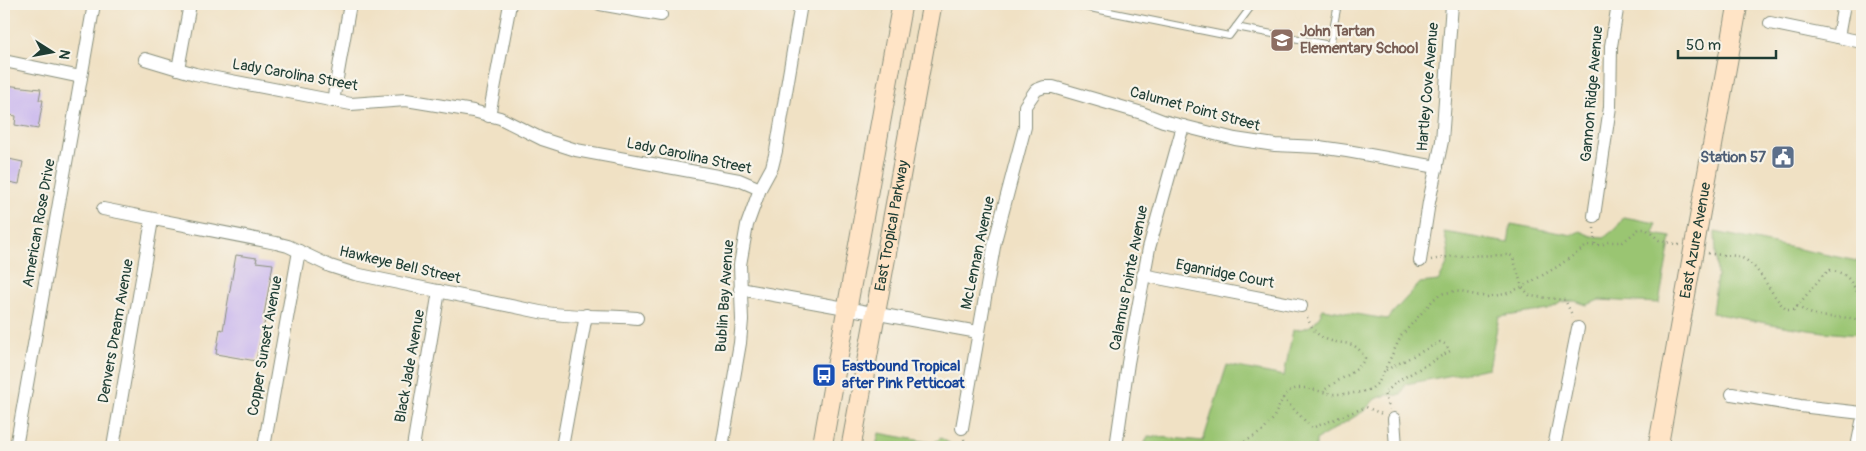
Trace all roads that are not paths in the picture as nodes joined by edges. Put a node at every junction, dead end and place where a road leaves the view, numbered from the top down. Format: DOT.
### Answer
graph roads {
  1 [pos="94,4"];
  2 [pos="190,4"];
  3 [pos="350,4"];
  4 [pos="510,4"];
  5 [pos="600,4"];
  6 [pos="801,4"];
  7 [pos="902,4"];
  8 [pos="932,4"];
  9 [pos="1070,4"];
  10 [pos="1253,4"];
  11 [pos="1336,4"];
  12 [pos="1452,4"];
  13 [pos="1618,4"];
  14 [pos="1738,4"];
  15 [pos="1844,4"];
  16 [pos="661,15"];
  17 [pos="1770,23"];
  18 [pos="1236,27"];
  19 [pos="1838,37"];
  20 [pos="1862,42"];
  21 [pos="145,59"];
  22 [pos="4,62"];
  23 [pos="178,69"];
  24 [pos="81,77"];
  25 [pos="1036,90"];
  26 [pos="333,101"];
  27 [pos="489,116"];
  28 [pos="1182,126"];
  29 [pos="1437,167"];
  30 [pos="760,189"];
  31 [pos="103,210"];
  32 [pos="1594,216"];
  33 [pos="152,220"];
  34 [pos="298,251"];
  35 [pos="1420,261"];
  36 [pos="1143,275"];
  37 [pos="740,289"];
  38 [pos="439,291"];
  39 [pos="1301,306"];
  40 [pos="861,312"];
  41 [pos="586,315"];
  42 [pos="636,318"];
  43 [pos="1578,328"];
  44 [pos="978,332"];
  45 [pos="1732,394"];
  46 [pos="1862,413"];
  47 [pos="1394,420"];
  48 [pos="1862,422"];
  49 [pos="962,428"];
  50 [pos="1118,440"];
  51 [pos="16,447"];
  52 [pos="113,447"];
  53 [pos="264,447"];
  54 [pos="413,447"];
  55 [pos="562,447"];
  56 [pos="722,447"];
  57 [pos="822,447"];
  58 [pos="851,447"];
  59 [pos="1396,447"];
  60 [pos="1554,447"];
  61 [pos="1658,447"];
  62 [pos="1857,447"];
  1 -- 24 [label="street, American Rose Drive"];
  2 -- 23 [label="street"];
  3 -- 26 [label="street"];
  4 -- 27 [label="street"];
  5 -- 16 [label="street"];
  6 -- 30 [label="street, Bublin Bay Avenue"];
  7 -- 40 [label="main road, East Tropical Parkway"];
  8 -- 40 [label="main road, East Tropical Parkway"];
  9 -- 18 [label="lane"];
  10 -- 18 [label="lane"];
  11 -- 18 [label="lane"];
  12 -- 29 [label="street, Hartley Cove Avenue"];
  13 -- 32 [label="street, Gannon Ridge Avenue"];
  14 -- 61 [label="main road, East Azure Avenue"];
  15 -- 19 [label="street"];
  17 -- 19 [label="street"];
  19 -- 20 [label="street"];
  21 -- 23 [label="street, Lady Carolina Street"];
  22 -- 24 [label="street"];
  23 -- 26 [label="street, Lady Carolina Street"];
  24 -- 51 [label="street, American Rose Drive"];
  25 -- 28 [label="street, Calumet Point Street"];
  25 -- 44 [label="street, McLennan Avenue"];
  26 -- 27 [label="street, Lady Carolina Street"];
  27 -- 30 [label="street, Lady Carolina Street"];
  28 -- 29 [label="street, Calumet Point Street"];
  28 -- 36 [label="street, Calamus Pointe Avenue"];
  29 -- 35 [label="street, Hartley Cove Avenue"];
  30 -- 37 [label="street, Bublin Bay Avenue"];
  31 -- 33 [label="street, Hawkeye Bell Street"];
  33 -- 34 [label="street, Hawkeye Bell Street"];
  33 -- 52 [label="street, Denvers Dream Avenue"];
  34 -- 38 [label="street, Hawkeye Bell Street"];
  34 -- 53 [label="street, Copper Sunset Avenue"];
  36 -- 39 [label="street, Eganridge Court"];
  36 -- 50 [label="street, Calamus Pointe Avenue"];
  37 -- 40 [label="street"];
  37 -- 56 [label="street, Bublin Bay Avenue"];
  38 -- 41 [label="street, Hawkeye Bell Street"];
  38 -- 54 [label="street, Black Jade Avenue"];
  40 -- 44 [label="street"];
  40 -- 57 [label="main road, East Tropical Parkway"];
  40 -- 58 [label="main road, East Tropical Parkway"];
  41 -- 42 [label="street, Hawkeye Bell Street"];
  41 -- 55 [label="street"];
  43 -- 60 [label="street"];
  44 -- 49 [label="street, McLennan Avenue"];
  45 -- 46 [label="street"];
  47 -- 59 [label="street"];
  48 -- 62 [label="street"];
}
